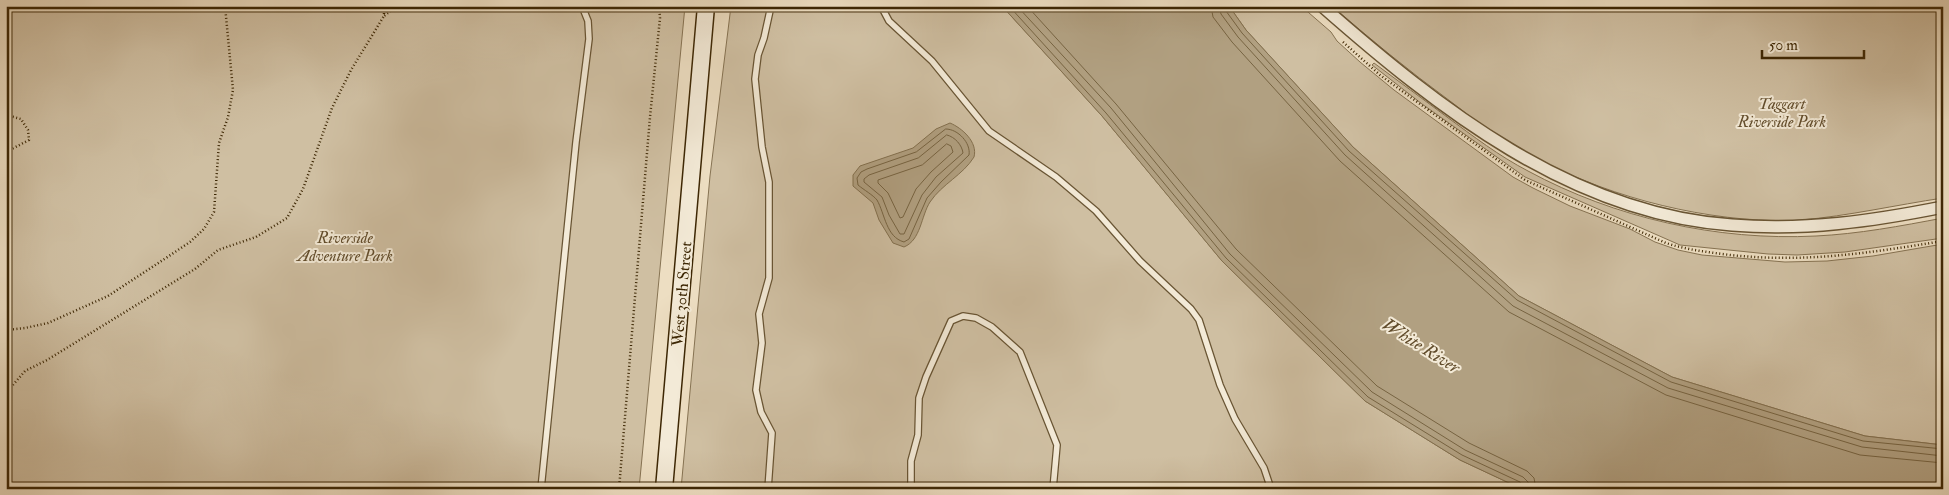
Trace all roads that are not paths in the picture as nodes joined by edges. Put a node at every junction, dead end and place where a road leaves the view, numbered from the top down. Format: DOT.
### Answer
graph roads {
  1 [pos="582,6"];
  2 [pos="706,6"];
  3 [pos="771,6"];
  4 [pos="881,6"];
  5 [pos="1322,6"];
  6 [pos="1943,207"];
  7 [pos="540,489"];
  8 [pos="664,489"];
  9 [pos="768,489"];
  10 [pos="911,489"];
  11 [pos="1053,489"];
  12 [pos="1271,489"];
  1 -- 7 [label="lane"];
  2 -- 8 [label="main road, West 30th Street"];
  3 -- 9 [label="lane"];
  4 -- 12 [label="lane"];
  5 -- 6 [label="street"];
  10 -- 11 [label="lane"];
}
